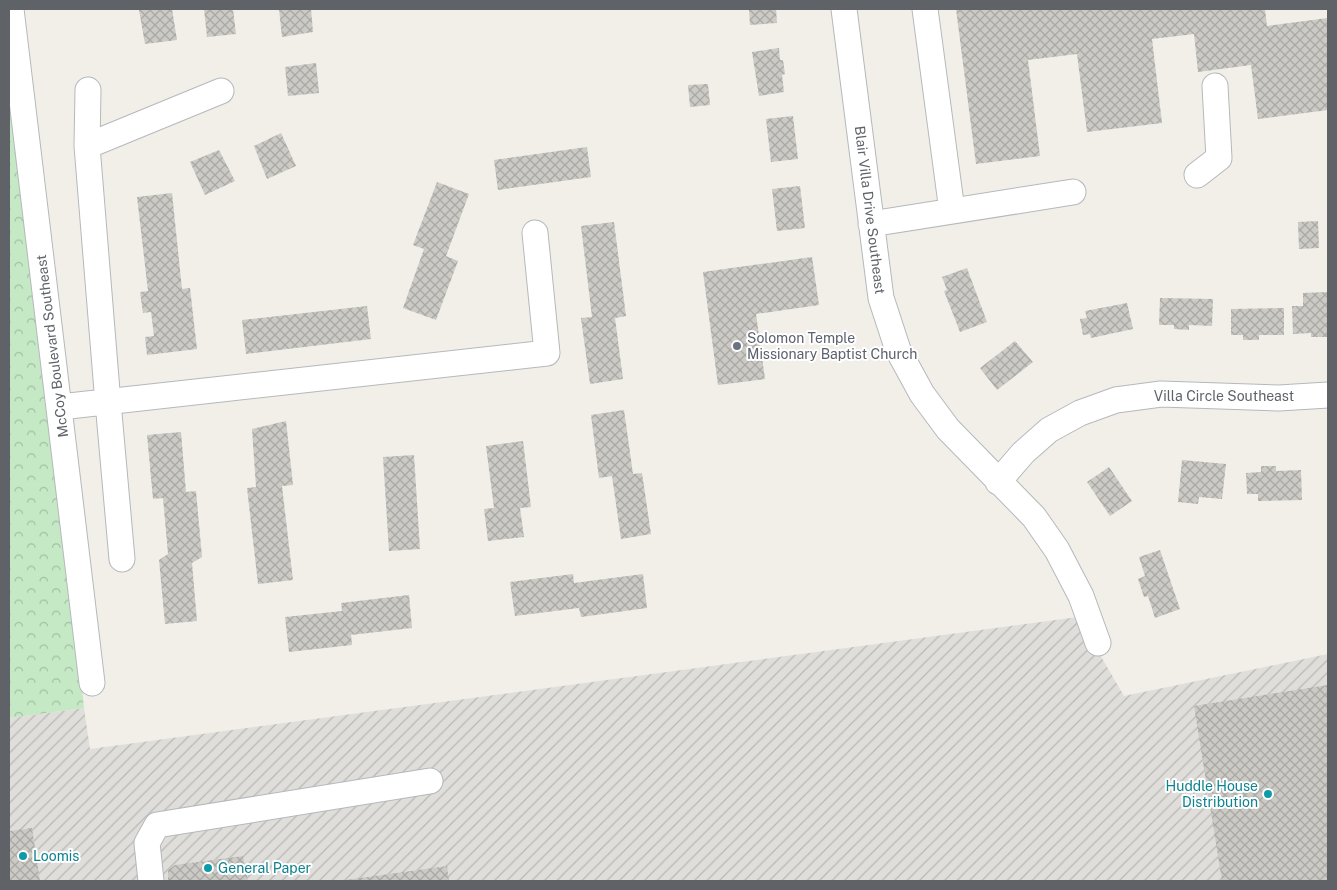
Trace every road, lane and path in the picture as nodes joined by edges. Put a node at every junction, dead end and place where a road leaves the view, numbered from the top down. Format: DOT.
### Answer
graph roads {
  1 [pos="11,9"];
  2 [pos="844,9"];
  3 [pos="925,9"];
  4 [pos="1215,86"];
  5 [pos="88,90"];
  6 [pos="221,91"];
  7 [pos="88,146"];
  8 [pos="1197,174"];
  9 [pos="1073,192"];
  10 [pos="952,211"];
  11 [pos="871,224"];
  12 [pos="535,233"];
  13 [pos="1328,395"];
  14 [pos="108,401"];
  15 [pos="60,406"];
  16 [pos="998,482"];
  17 [pos="122,559"];
  18 [pos="1098,643"];
  19 [pos="92,683"];
  20 [pos="430,781"];
  21 [pos="151,881"];
  1 -- 15 [label="street, McCoy Boulevard Southeast"];
  2 -- 11 [label="street, Blair Villa Drive Southeast"];
  3 -- 10 [label="street"];
  4 -- 8 [label="street"];
  5 -- 7 [label="street"];
  6 -- 7 [label="street"];
  7 -- 14 [label="street"];
  9 -- 10 [label="street"];
  10 -- 11 [label="street"];
  11 -- 16 [label="street, Blair Villa Drive Southeast"];
  12 -- 14 [label="street"];
  13 -- 16 [label="street, Villa Circle Southeast"];
  14 -- 15 [label="street"];
  14 -- 17 [label="street"];
  15 -- 19 [label="street, McCoy Boulevard Southeast"];
  16 -- 18 [label="street, Blair Villa Drive Southeast"];
  20 -- 21 [label="street"];
}
